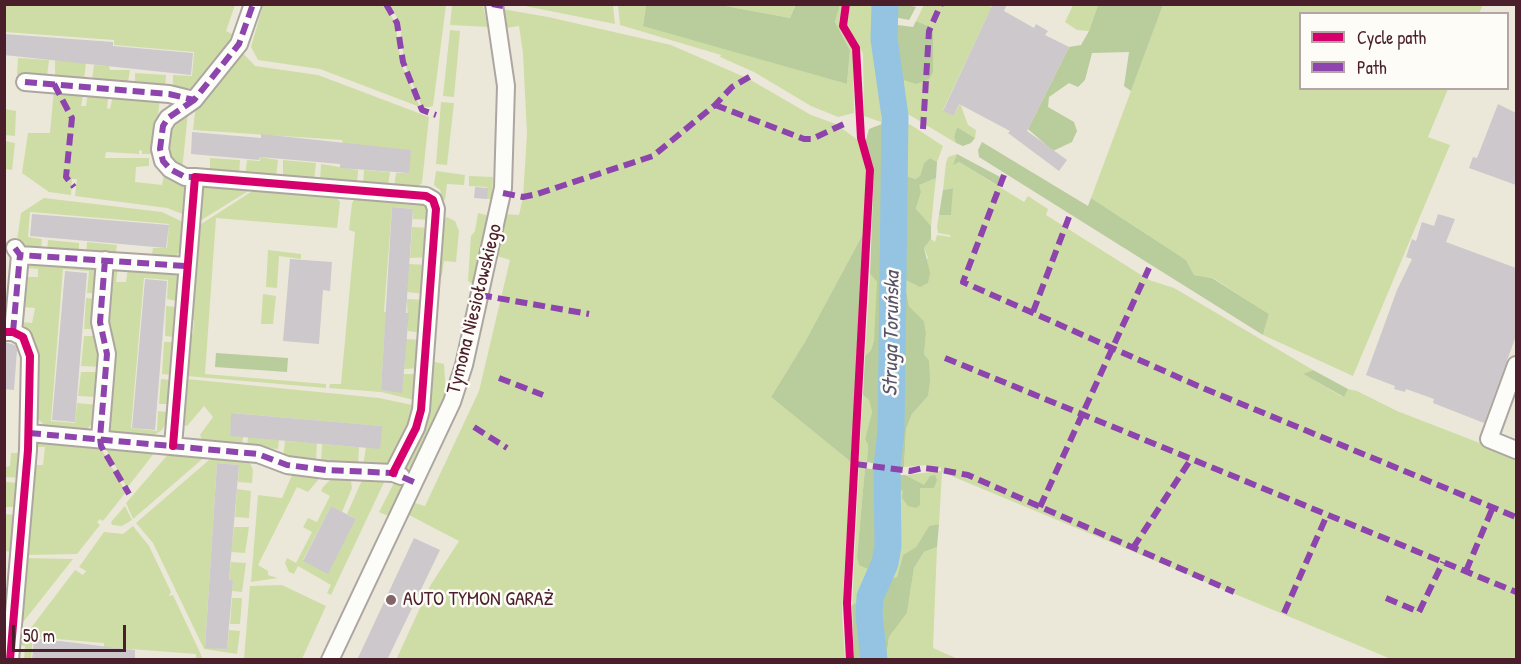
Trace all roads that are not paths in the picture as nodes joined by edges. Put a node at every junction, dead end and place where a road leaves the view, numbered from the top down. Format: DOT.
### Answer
graph roads {
  1 [pos="253,4"];
  2 [pos="494,4"];
  3 [pos="25,82"];
  4 [pos="194,100"];
  5 [pos="195,177"];
  6 [pos="105,260"];
  7 [pos="186,266"];
  8 [pos="9,332"];
  9 [pos="1516,365"];
  10 [pos="29,433"];
  11 [pos="100,438"];
  12 [pos="173,446"];
  13 [pos="1516,450"];
  14 [pos="393,473"];
  15 [pos="414,482"];
  16 [pos="10,660"];
  17 [pos="330,660"];
  1 -- 4 [label="street"];
  2 -- 15 [label="street, Tymona Niesiołowskiego"];
  3 -- 4 [label="street"];
  4 -- 5 [label="street"];
  5 -- 7 [label="street"];
  5 -- 14 [label="street"];
  6 -- 7 [label="street"];
  6 -- 8 [label="street"];
  6 -- 11 [label="street"];
  7 -- 12 [label="street"];
  8 -- 10 [label="street"];
  9 -- 13 [label="street"];
  10 -- 11 [label="street"];
  10 -- 16 [label="street"];
  11 -- 12 [label="street"];
  12 -- 14 [label="street"];
  14 -- 15 [label="street"];
  15 -- 17 [label="street, Tymona Niesiołowskiego"];
}
